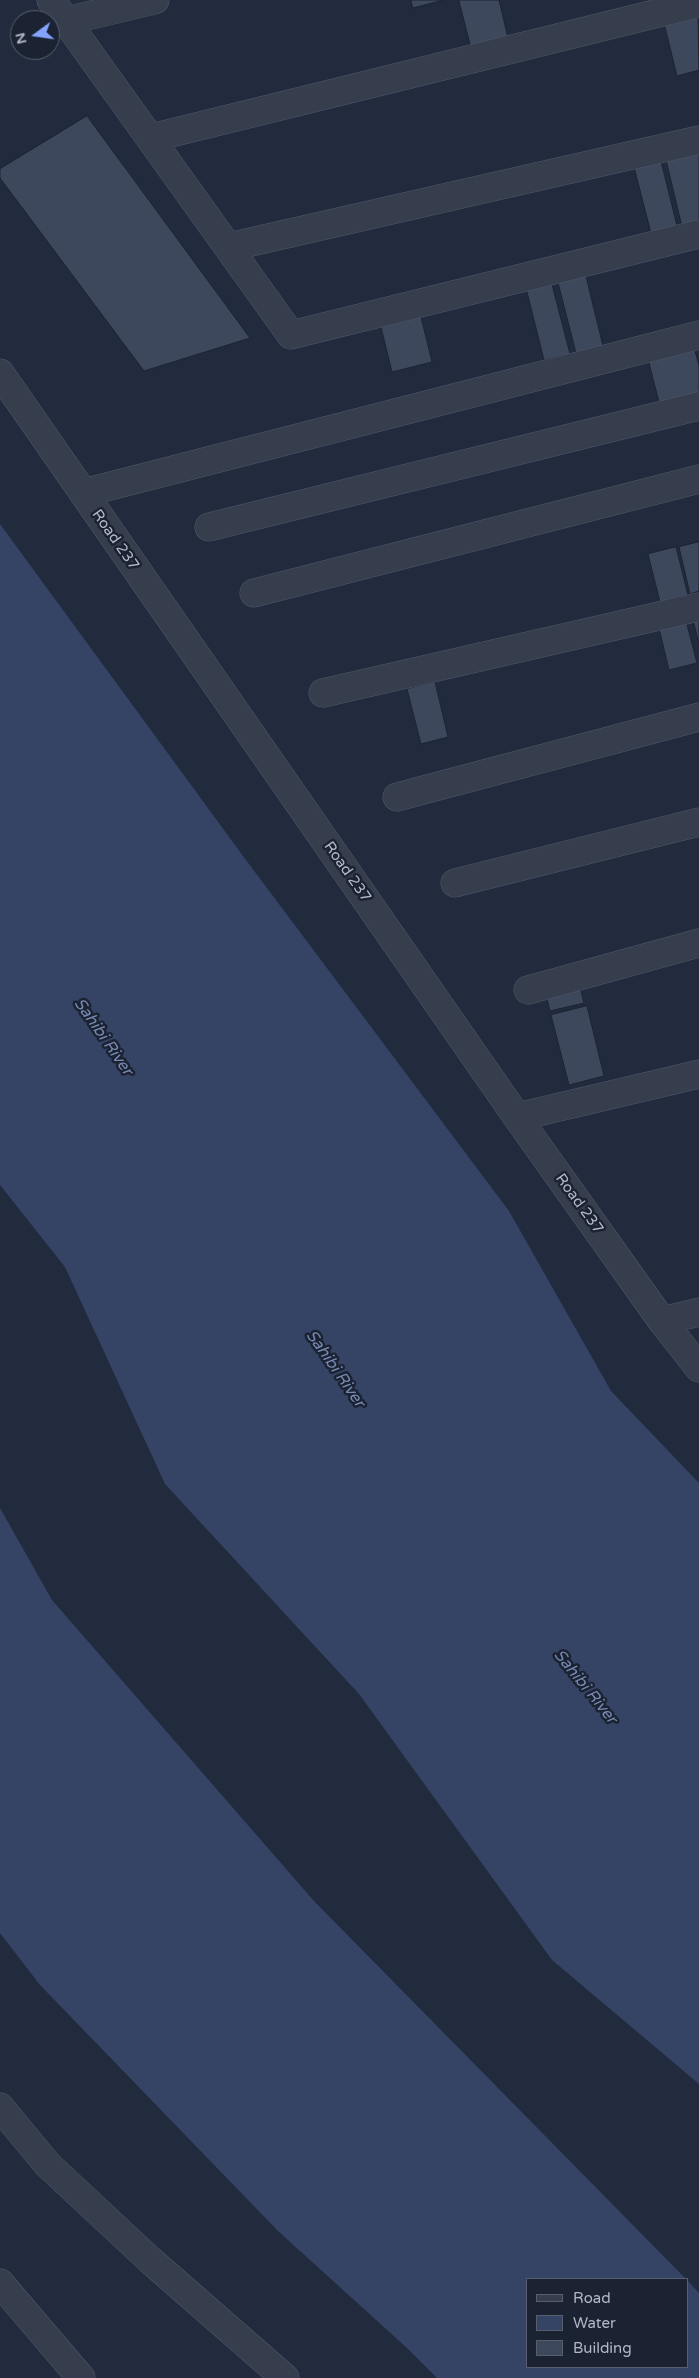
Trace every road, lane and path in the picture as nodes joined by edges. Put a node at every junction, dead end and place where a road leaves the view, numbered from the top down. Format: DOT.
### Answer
graph roads {
  1 [pos="155,0"];
  2 [pos="699,3"];
  3 [pos="58,10"];
  4 [pos="60,13"];
  5 [pos="151,138"];
  6 [pos="699,140"];
  7 [pos="699,234"];
  8 [pos="229,247"];
  9 [pos="699,335"];
  10 [pos="0,373"];
  11 [pos="699,406"];
  12 [pos="699,479"];
  13 [pos="83,493"];
  14 [pos="209,527"];
  15 [pos="254,593"];
  16 [pos="699,607"];
  17 [pos="323,693"];
  18 [pos="699,717"];
  19 [pos="397,797"];
  20 [pos="699,822"];
  21 [pos="455,883"];
  22 [pos="699,943"];
  23 [pos="528,990"];
  24 [pos="699,1074"];
  25 [pos="516,1117"];
  26 [pos="699,1312"];
  27 [pos="662,1321"];
  28 [pos="699,1368"];
  29 [pos="0,2107"];
  30 [pos="0,2283"];
  31 [pos="81,2378"];
  32 [pos="285,2378"];
  1 -- 3 [label="street"];
  2 -- 5 [label="street"];
  4 -- 5 [label="street"];
  5 -- 8 [label="street"];
  6 -- 8 [label="street"];
  7 -- 8 [label="street"];
  9 -- 13 [label="street"];
  10 -- 13 [label="street, Road 237"];
  11 -- 14 [label="street"];
  12 -- 15 [label="street"];
  13 -- 25 [label="street, Road 237"];
  16 -- 17 [label="street"];
  18 -- 19 [label="street"];
  20 -- 21 [label="street"];
  22 -- 23 [label="street"];
  24 -- 25 [label="street"];
  25 -- 27 [label="street, Road 237"];
  26 -- 27 [label="street"];
  27 -- 28 [label="street, Road 237"];
  29 -- 32 [label="street"];
  30 -- 31 [label="street"];
}
